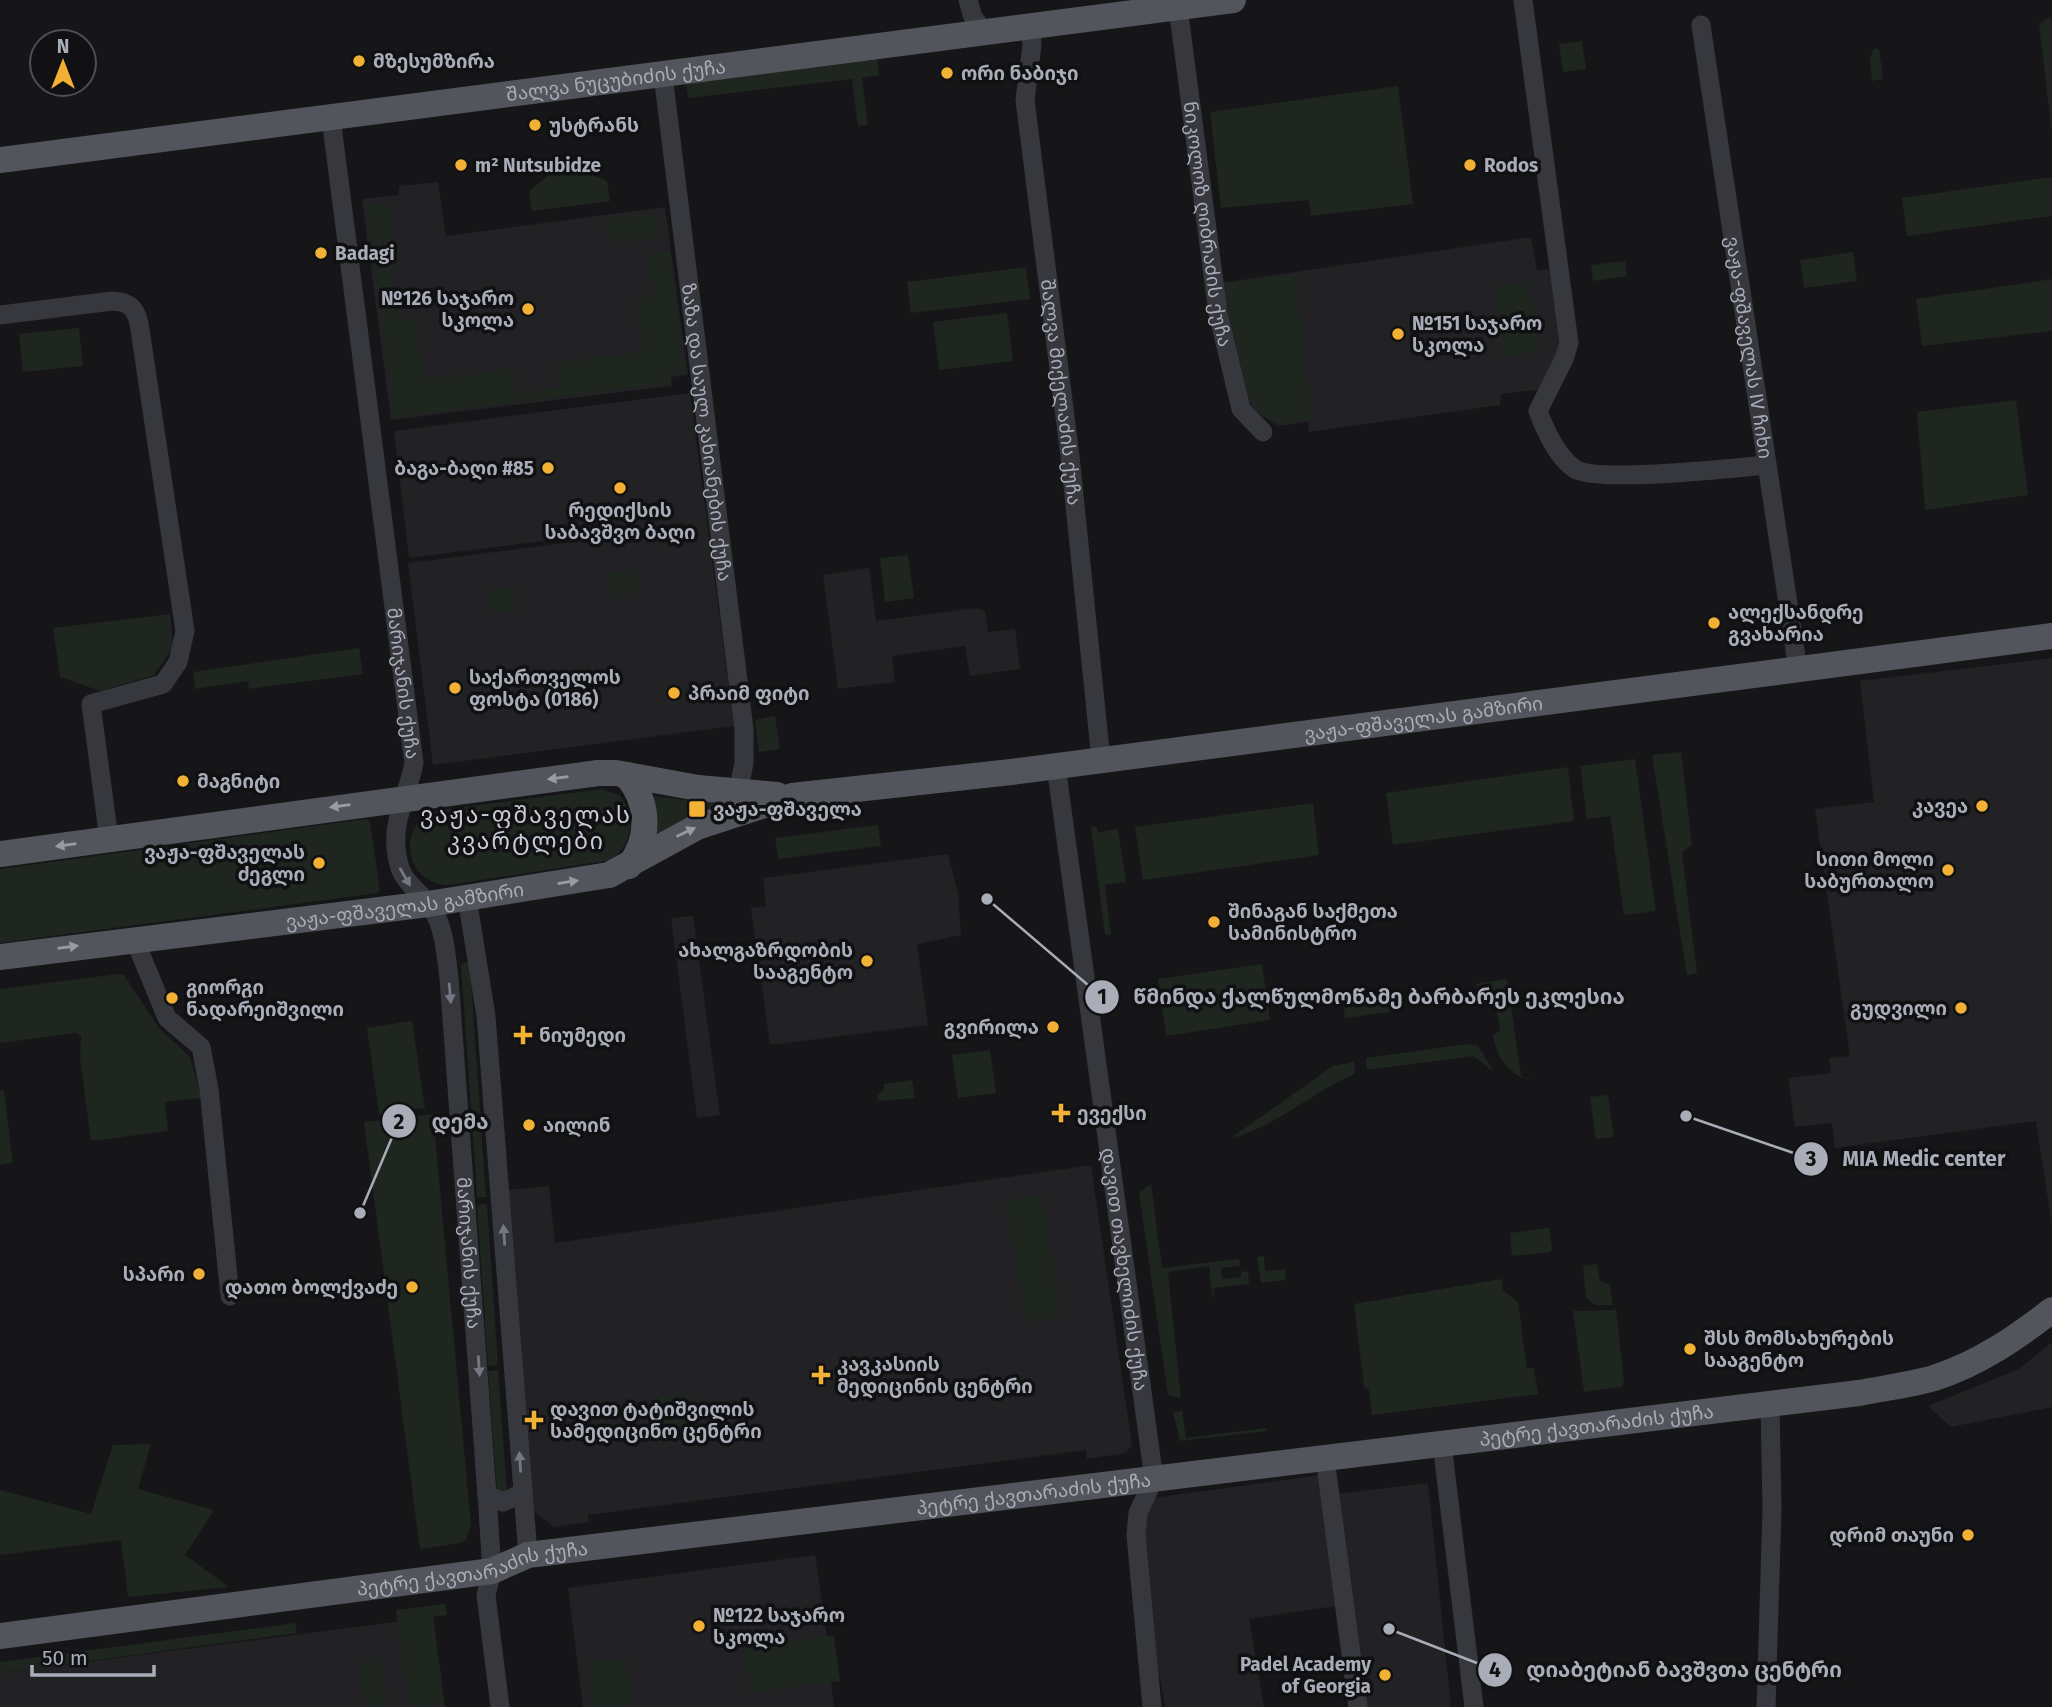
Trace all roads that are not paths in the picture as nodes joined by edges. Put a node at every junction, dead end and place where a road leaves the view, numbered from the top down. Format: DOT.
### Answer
graph roads {
  1 [pos="968,0"];
  2 [pos="1233,0"];
  3 [pos="1523,0"];
  4 [pos="1178,7"];
  5 [pos="1701,25"];
  6 [pos="1030,26"];
  7 [pos="985,33"];
  8 [pos="663,75"];
  9 [pos="331,118"];
  10 [pos="0,160"];
  11 [pos="0,315"];
  12 [pos="1263,432"];
  13 [pos="1767,465"];
  14 [pos="2052,636"];
  15 [pos="1798,670"];
  16 [pos="1101,760"];
  17 [pos="1056,766"];
  18 [pos="626,775"];
  19 [pos="738,792"];
  20 [pos="792,796"];
  21 [pos="407,797"];
  22 [pos="108,839"];
  23 [pos="0,854"];
  24 [pos="628,867"];
  25 [pos="467,898"];
  26 [pos="428,904"];
  27 [pos="134,938"];
  28 [pos="475,947"];
  29 [pos="445,951"];
  30 [pos="0,957"];
  31 [pos="230,1296"];
  32 [pos="2052,1310"];
  33 [pos="1770,1404"];
  34 [pos="1442,1444"];
  35 [pos="1325,1458"];
  36 [pos="1154,1479"];
  37 [pos="522,1493"];
  38 [pos="487,1495"];
  39 [pos="528,1555"];
  40 [pos="492,1571"];
  41 [pos="0,1636"];
  42 [pos="500,1707"];
  43 [pos="1152,1707"];
  44 [pos="1357,1707"];
  45 [pos="1474,1707"];
  46 [pos="1766,1707"];
  1 -- 7 [label="street"];
  2 -- 4 [label="main road, შალვა ნუცუბიძის ქუჩა"];
  3 -- 13 [label="street"];
  4 -- 6 [label="main road, შალვა ნუცუბიძის ქუჩა"];
  4 -- 12 [label="street, ნიკოლოზ ღიბრაძის ქუჩა"];
  5 -- 13 [label="street, ვაჟა-ფშაველას IV ჩიხი"];
  6 -- 7 [label="main road, შალვა ნუცუბიძის ქუჩა"];
  6 -- 16 [label="street, შალვა მიქელაძის ქუჩა"];
  7 -- 8 [label="main road, შალვა ნუცუბიძის ქუჩა"];
  8 -- 9 [label="main road, შალვა ნუცუბიძის ქუჩა"];
  8 -- 19 [label="street, ზაზა და საულ კახიანების ქუჩა"];
  9 -- 10 [label="main road, შალვა ნუცუბიძის ქუჩა"];
  9 -- 21 [label="street, მარიჯანის ქუჩა"];
  11 -- 22 [label="street"];
  13 -- 15 [label="street, ვაჟა-ფშაველას IV ჩიხი"];
  14 -- 15 [label="main road, ვაჟა-ფშაველას გამზირი"];
  15 -- 16 [label="main road, ვაჟა-ფშაველას გამზირი"];
  16 -- 17 [label="main road, ვაჟა-ფშაველას გამზირი"];
  17 -- 20 [label="main road, ვაჟა-ფშაველას გამზირი"];
  17 -- 36 [label="street, დავით თავხელიძის ქუჩა"];
  18 -- 19 [label="main road, ვაჟა-ფშაველას გამზირი"];
  18 -- 21 [label="main road, ვაჟა-ფშაველას გამზირი, one-way"];
  18 -- 24 [label="main road"];
  19 -- 20 [label="main road, ვაჟა-ფშაველას გამზირი"];
  24 -- 20 [label="main road, ვაჟა-ფშაველას გამზირი, one-way"];
  21 -- 22 [label="main road, ვაჟა-ფშაველას გამზირი, one-way"];
  21 -- 26 [label="street, მარიჯანის ქუჩა, one-way"];
  22 -- 23 [label="main road, ვაჟა-ფშაველას გამზირი, one-way"];
  25 -- 24 [label="main road, ვაჟა-ფშაველას გამზირი, one-way"];
  25 -- 26 [label="main road, ვაჟა-ფშაველას გამზირი"];
  25 -- 28 [label="street, მარიჯანის ქუჩა"];
  26 -- 27 [label="main road, ვაჟა-ფშაველას გამზირი"];
  26 -- 29 [label="street, მარიჯანის ქუჩა"];
  30 -- 27 [label="main road, ვაჟა-ფშაველას გამზირი, one-way"];
  27 -- 31 [label="street"];
  28 -- 29 [label="street"];
  37 -- 28 [label="street, მარიჯანის ქუჩა, one-way"];
  29 -- 38 [label="street, მარიჯანის ქუჩა, one-way"];
  32 -- 33 [label="main road, პეტრე ქავთარაძის ქუჩა"];
  33 -- 34 [label="main road, პეტრე ქავთარაძის ქუჩა"];
  33 -- 46 [label="street"];
  34 -- 35 [label="main road, პეტრე ქავთარაძის ქუჩა"];
  34 -- 45 [label="street"];
  35 -- 36 [label="main road, პეტრე ქავთარაძის ქუჩა"];
  35 -- 44 [label="street"];
  36 -- 39 [label="main road, პეტრე ქავთარაძის ქუჩა"];
  36 -- 43 [label="street"];
  37 -- 38 [label="street"];
  37 -- 39 [label="street, მარიჯანის ქუჩა"];
  38 -- 40 [label="street, მარიჯანის ქუჩა"];
  39 -- 40 [label="main road, პეტრე ქავთარაძის ქუჩა"];
  40 -- 41 [label="main road, პეტრე ქავთარაძის ქუჩა"];
  40 -- 42 [label="street, მარიჯანის ქუჩა"];
}
